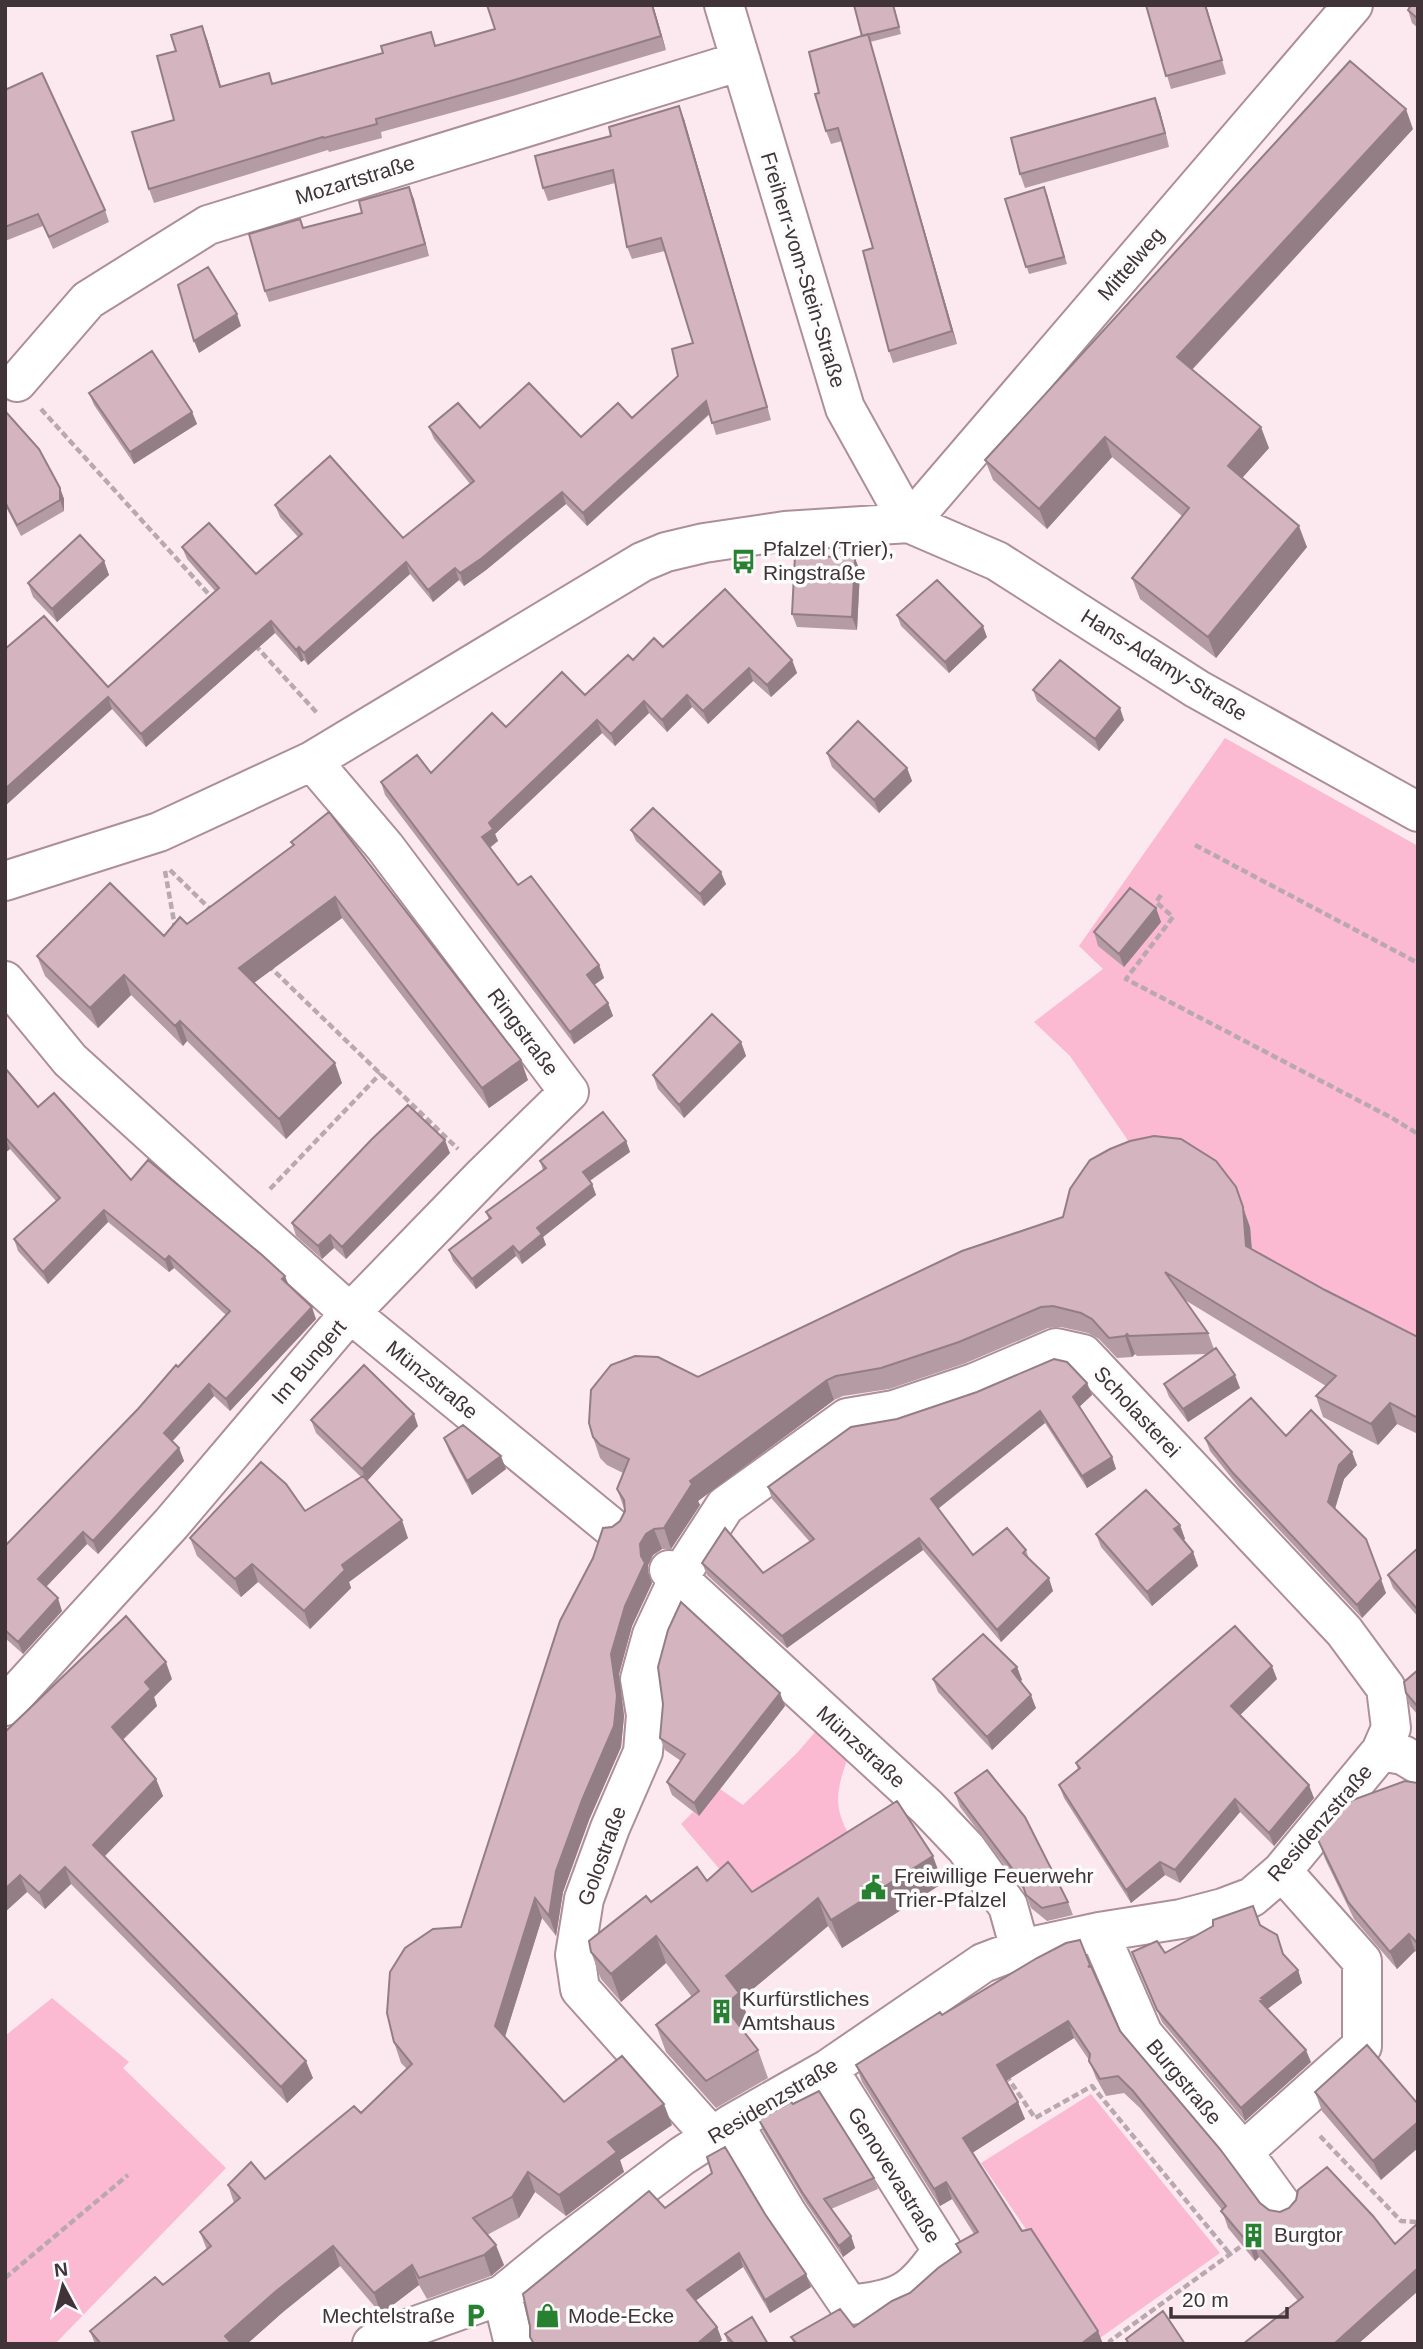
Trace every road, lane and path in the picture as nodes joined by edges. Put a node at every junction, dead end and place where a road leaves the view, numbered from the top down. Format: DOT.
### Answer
graph roads {
  1 [pos="724,5"];
  2 [pos="1353,5"];
  3 [pos="741,61"];
  4 [pos="17,382"];
  5 [pos="909,523"];
  6 [pos="222,609"];
  7 [pos="250,640"];
  8 [pos="328,752"];
  9 [pos="1418,812"];
  10 [pos="1195,845"];
  11 [pos="5,881"];
  12 [pos="1161,895"];
  13 [pos="213,912"];
  14 [pos="176,933"];
  15 [pos="262,959"];
  16 [pos="1418,963"];
  17 [pos="5,981"];
  18 [pos="381,1073"];
  19 [pos="1418,1134"];
  20 [pos="484,1175"];
  21 [pos="243,1217"];
  22 [pos="350,1312"];
  23 [pos="611,1527"];
  24 [pos="674,1574"];
  25 [pos="5,1706"];
  26 [pos="1381,1751"];
  27 [pos="1418,1764"];
  28 [pos="1282,1871"];
  29 [pos="1099,1932"];
  30 [pos="1020,1949"];
  31 [pos="999,2064"];
  32 [pos="828,2069"];
  33 [pos="1293,2108"];
  34 [pos="723,2131"];
  35 [pos="1243,2152"];
  36 [pos="128,2175"];
  37 [pos="1283,2207"];
  38 [pos="1418,2222"];
  39 [pos="1240,2247"];
  40 [pos="1230,2254"];
  41 [pos="5,2278"];
  42 [pos="502,2295"];
  43 [pos="383,2342"];
  44 [pos="514,2344"];
  45 [pos="1112,2344"];
  1 -- 3 [label="street, Freiherr-vom-Stein-Straße"];
  2 -- 5 [label="street, Mittelweg"];
  3 -- 4 [label="street, Mozartstraße"];
  3 -- 5 [label="street, Freiherr-vom-Stein-Straße"];
  4 -- 6 [label="path"];
  5 -- 8 [label="street"];
  5 -- 9 [label="street, Hans-Adamy-Straße"];
  7 -- 8 [label="path"];
  8 -- 11 [label="street"];
  8 -- 20 [label="street, Ringstraße"];
  10 -- 16 [label="path"];
  12 -- 19 [label="path"];
  13 -- 14 [label="path"];
  15 -- 18 [label="path"];
  17 -- 21 [label="street, Im Bungert"];
  18 -- 20 [label="path"];
  18 -- 21 [label="path"];
  20 -- 22 [label="street, Ringstraße"];
  21 -- 22 [label="street, Im Bungert"];
  22 -- 23 [label="street, Münzstraße"];
  22 -- 25 [label="street, Im Bungert"];
  24 -- 26 [label="street, Scholasterei"];
  24 -- 30 [label="street, Münzstraße"];
  24 -- 34 [label="street, Golostraße"];
  26 -- 27 [label="street"];
  26 -- 28 [label="street, Residenzstraße"];
  28 -- 29 [label="street, Residenzstraße"];
  28 -- 33 [label="street"];
  29 -- 30 [label="street, Residenzstraße"];
  29 -- 35 [label="street, Burgstraße"];
  30 -- 32 [label="street, Residenzstraße"];
  31 -- 40 [label="path"];
  32 -- 34 [label="street, Residenzstraße"];
  32 -- 34 [label="street, Genovevastraße"];
  33 -- 35 [label="street"];
  33 -- 38 [label="path"];
  34 -- 42 [label="street, Residenzstraße"];
  35 -- 37 [label="street, Burgstraße"];
  36 -- 41 [label="path"];
  39 -- 40 [label="path"];
  40 -- 45 [label="path"];
  42 -- 43 [label="street, Residenzstraße"];
  42 -- 44 [label="street"];
}
